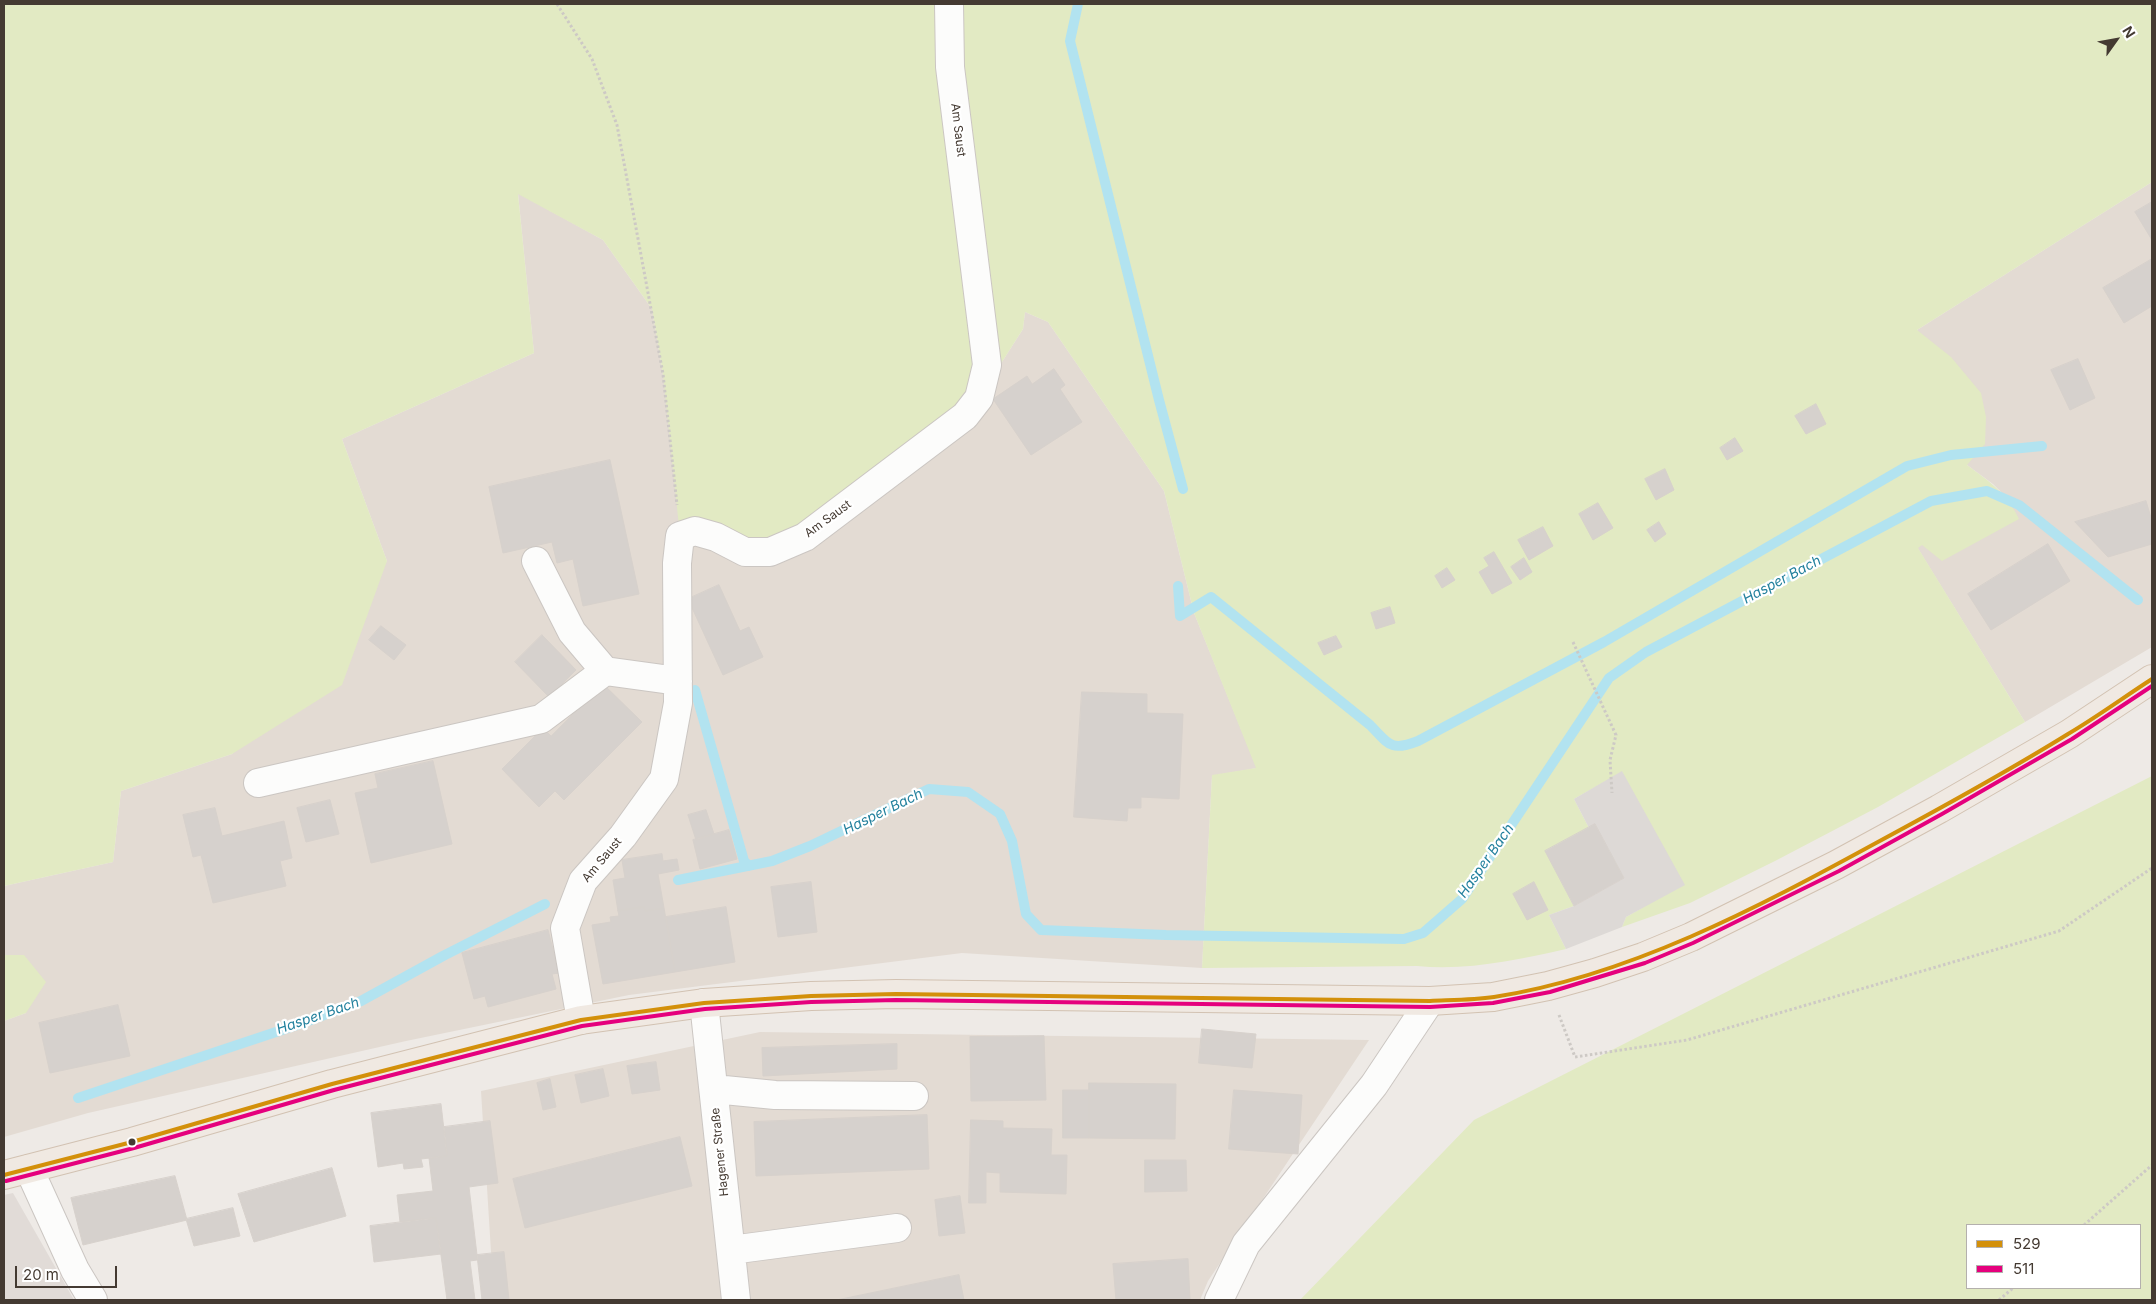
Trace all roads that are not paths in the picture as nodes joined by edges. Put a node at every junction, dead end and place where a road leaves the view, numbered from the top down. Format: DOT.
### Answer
graph roads {
  1 [pos="949,4"];
  2 [pos="536,561"];
  3 [pos="605,671"];
  4 [pos="2152,679"];
  5 [pos="678,681"];
  6 [pos="258,783"];
  7 [pos="1430,1000"];
  8 [pos="704,1003"];
  9 [pos="581,1020"];
  10 [pos="714,1089"];
  11 [pos="914,1096"];
  12 [pos="16,1172"];
  13 [pos="897,1228"];
  14 [pos="731,1250"];
  15 [pos="93,1300"];
  16 [pos="736,1300"];
  17 [pos="1219,1300"];
  1 -- 5 [label="street, Am Saust"];
  2 -- 3 [label="street"];
  3 -- 5 [label="street"];
  3 -- 6 [label="street"];
  4 -- 7 [label="main road"];
  5 -- 9 [label="street, Am Saust"];
  7 -- 8 [label="main road"];
  7 -- 17 [label="street"];
  8 -- 9 [label="main road"];
  8 -- 10 [label="street, Hagener Straße"];
  9 -- 12 [label="main road"];
  10 -- 11 [label="street"];
  10 -- 14 [label="street, Hagener Straße"];
  12 -- 15 [label="street"];
  13 -- 14 [label="street"];
  14 -- 16 [label="street, Hagener Straße"];
}
